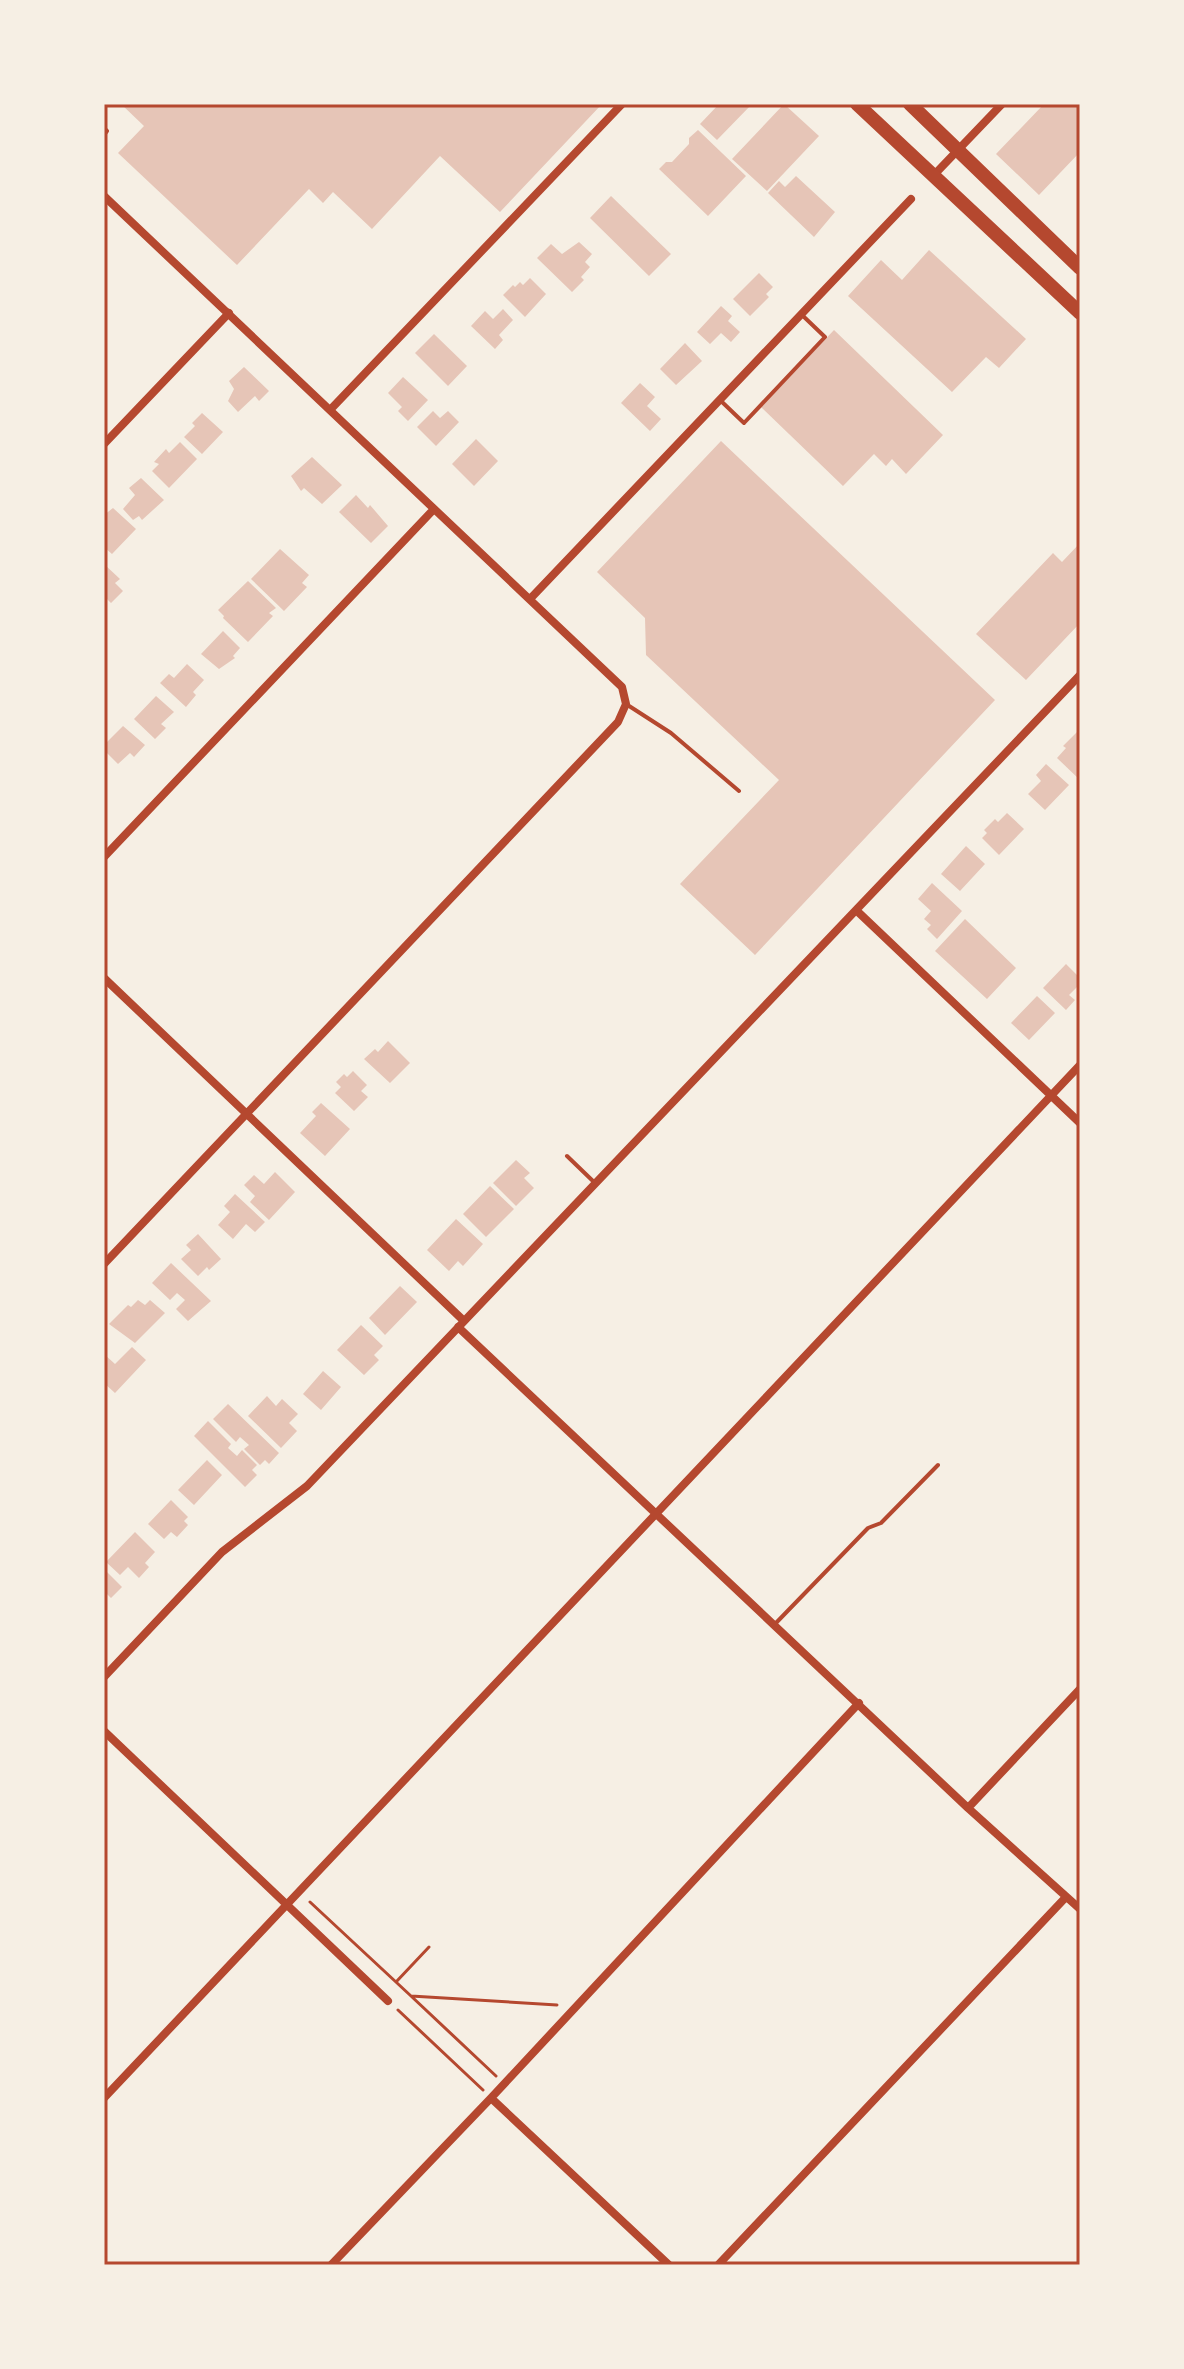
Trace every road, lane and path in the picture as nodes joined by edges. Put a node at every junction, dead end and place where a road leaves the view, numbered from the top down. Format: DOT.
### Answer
graph roads {
  1 [pos="622,104"];
  2 [pos="857,104"];
  3 [pos="910,104"];
  4 [pos="1002,104"];
  5 [pos="104,128"];
  6 [pos="104,135"];
  7 [pos="959,149"];
  8 [pos="933,176"];
  9 [pos="104,196"];
  10 [pos="911,199"];
  11 [pos="1080,268"];
  12 [pos="229,313"];
  13 [pos="1080,313"];
  14 [pos="802,315"];
  15 [pos="720,400"];
  16 [pos="330,410"];
  17 [pos="104,444"];
  18 [pos="434,509"];
  19 [pos="530,599"];
  20 [pos="1080,675"];
  21 [pos="626,704"];
  22 [pos="739,791"];
  23 [pos="104,857"];
  24 [pos="856,910"];
  25 [pos="104,978"];
  26 [pos="1080,1065"];
  27 [pos="1051,1096"];
  28 [pos="247,1114"];
  29 [pos="1080,1123"];
  30 [pos="567,1156"];
  31 [pos="595,1183"];
  32 [pos="104,1264"];
  33 [pos="461,1324"];
  34 [pos="938,1465"];
  35 [pos="655,1514"];
  36 [pos="774,1625"];
  37 [pos="104,1677"];
  38 [pos="1080,1689"];
  39 [pos="859,1703"];
  40 [pos="104,1731"];
  41 [pos="968,1808"];
  42 [pos="299,1892"];
  43 [pos="1066,1897"];
  44 [pos="287,1905"];
  45 [pos="1080,1909"];
  46 [pos="429,1947"];
  47 [pos="396,1982"];
  48 [pos="411,1996"];
  49 [pos="388,2001"];
  50 [pos="577,2006"];
  51 [pos="505,2084"];
  52 [pos="104,2098"];
  53 [pos="491,2098"];
  54 [pos="331,2265"];
  55 [pos="669,2265"];
  56 [pos="718,2265"];
  1 -- 16 [label="street"];
  2 -- 8 [label="highway"];
  3 -- 7 [label="highway"];
  4 -- 7 [label="street"];
  5 -- 6 [label="lane"];
  7 -- 8 [label="street"];
  7 -- 11 [label="highway"];
  8 -- 13 [label="highway"];
  9 -- 12 [label="street"];
  10 -- 14 [label="street"];
  12 -- 16 [label="street"];
  12 -- 17 [label="street"];
  14 -- 15 [label="street"];
  14 -- 15 [label="lane"];
  15 -- 19 [label="street"];
  16 -- 18 [label="street"];
  18 -- 19 [label="street"];
  18 -- 23 [label="street"];
  19 -- 21 [label="street"];
  20 -- 24 [label="street"];
  21 -- 22 [label="lane"];
  21 -- 28 [label="street"];
  24 -- 27 [label="street"];
  24 -- 31 [label="street"];
  25 -- 28 [label="street"];
  26 -- 27 [label="street"];
  27 -- 29 [label="street"];
  27 -- 35 [label="street"];
  28 -- 32 [label="street"];
  28 -- 33 [label="street"];
  30 -- 31 [label="lane"];
  31 -- 33 [label="street"];
  33 -- 35 [label="street"];
  33 -- 37 [label="street"];
  34 -- 36 [label="lane"];
  35 -- 36 [label="street"];
  35 -- 42 [label="street"];
  36 -- 39 [label="street"];
  38 -- 41 [label="street"];
  39 -- 41 [label="street"];
  39 -- 50 [label="street"];
  40 -- 44 [label="street"];
  41 -- 43 [label="street"];
  42 -- 44 [label="street"];
  42 -- 47 [label="path"];
  43 -- 45 [label="street"];
  43 -- 56 [label="street"];
  44 -- 49 [label="street"];
  44 -- 52 [label="street"];
  46 -- 47 [label="path"];
  47 -- 48 [label="path"];
  48 -- 50 [label="path"];
  48 -- 51 [label="path"];
  49 -- 53 [label="path"];
  50 -- 51 [label="street"];
  51 -- 53 [label="street"];
  53 -- 54 [label="street"];
  53 -- 55 [label="street"];
}
